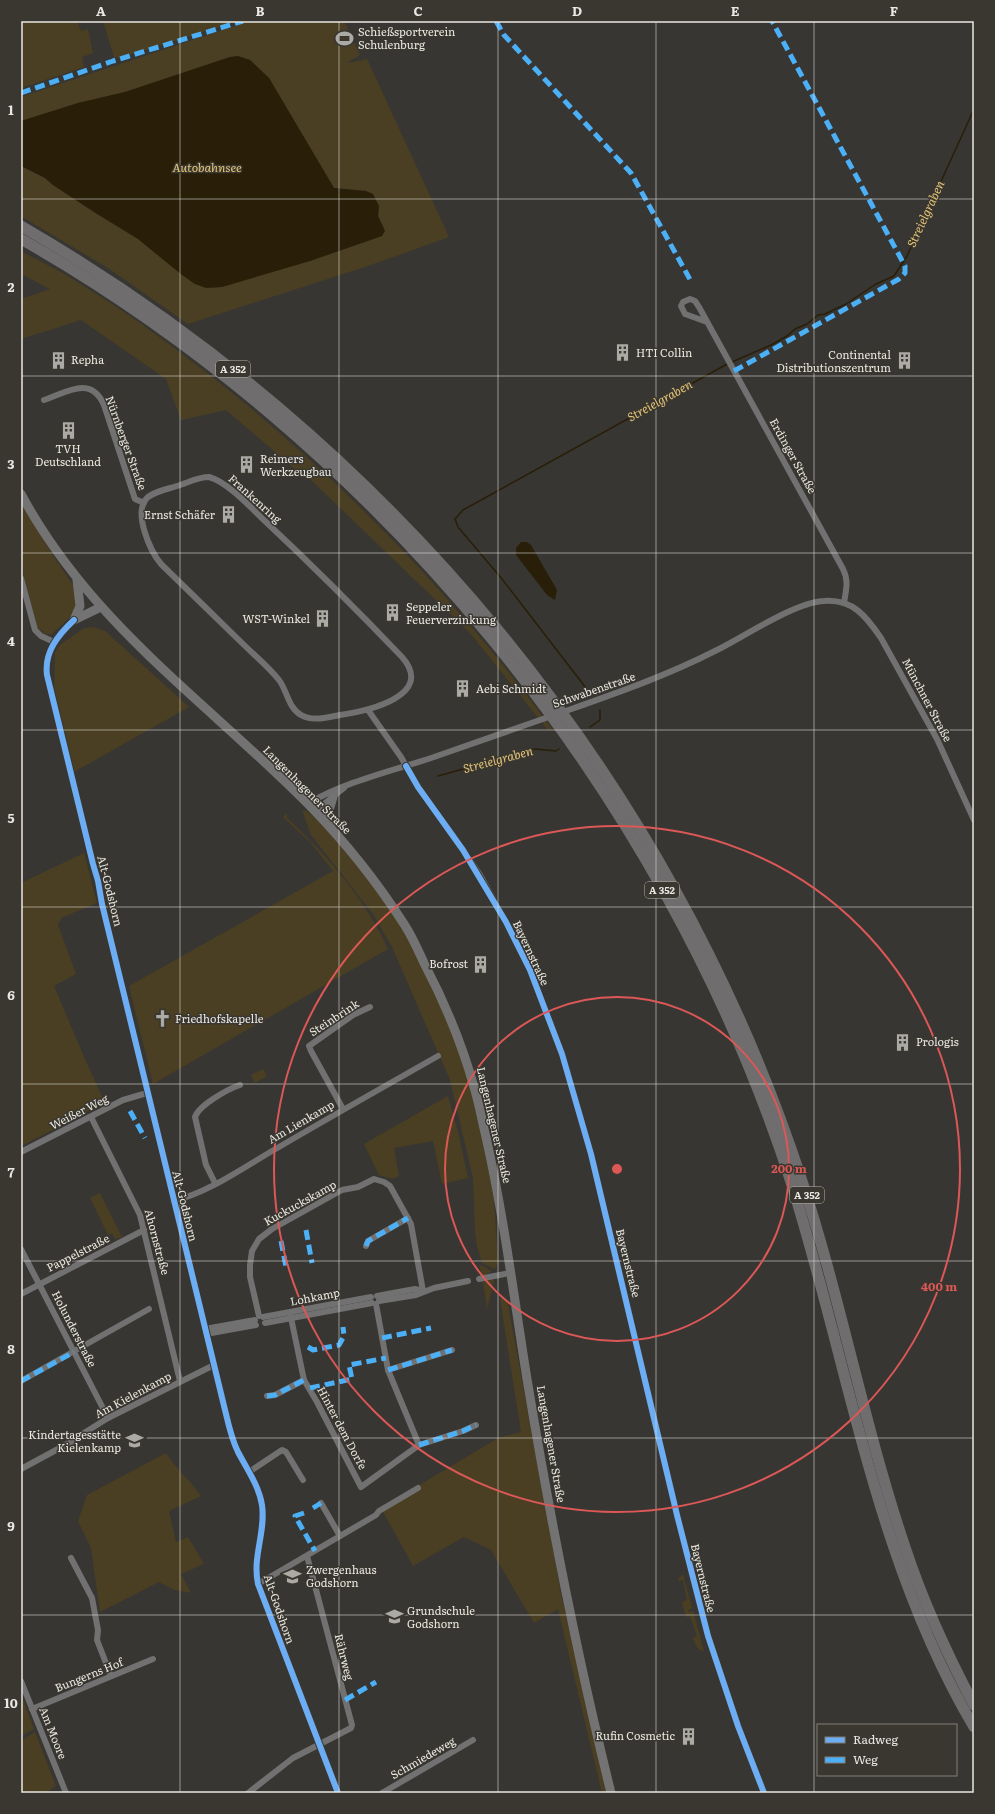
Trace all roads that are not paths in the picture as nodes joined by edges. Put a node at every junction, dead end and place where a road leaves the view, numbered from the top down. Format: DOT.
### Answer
graph roads {
  1 [pos="21,226"];
  2 [pos="21,239"];
  3 [pos="708,322"];
  4 [pos="44,400"];
  5 [pos="21,494"];
  6 [pos="144,503"];
  7 [pos="21,578"];
  8 [pos="77,579"];
  9 [pos="93,599"];
  10 [pos="844,603"];
  11 [pos="101,608"];
  12 [pos="75,617"];
  13 [pos="54,642"];
  14 [pos="368,710"];
  15 [pos="406,766"];
  16 [pos="344,788"];
  17 [pos="333,798"];
  18 [pos="308,804"];
  19 [pos="315,811"];
  20 [pos="974,820"];
  21 [pos="331,829"];
  22 [pos="370,1007"];
  23 [pos="438,1056"];
  24 [pos="240,1085"];
  25 [pos="147,1092"];
  26 [pos="343,1109"];
  27 [pos="91,1117"];
  28 [pos="21,1152"];
  29 [pos="215,1183"];
  30 [pos="173,1201"];
  31 [pos="408,1218"];
  32 [pos="144,1230"];
  33 [pos="366,1246"];
  34 [pos="21,1249"];
  35 [pos="510,1273"];
  36 [pos="479,1279"];
  37 [pos="468,1281"];
  38 [pos="39,1284"];
  39 [pos="423,1291"];
  40 [pos="21,1294"];
  41 [pos="375,1300"];
  42 [pos="149,1309"];
  43 [pos="290,1316"];
  44 [pos="259,1320"];
  45 [pos="206,1331"];
  46 [pos="452,1350"];
  47 [pos="74,1352"];
  48 [pos="214,1365"];
  49 [pos="388,1370"];
  50 [pos="304,1380"];
  51 [pos="21,1381"];
  52 [pos="180,1381"];
  53 [pos="267,1396"];
  54 [pos="108,1418"];
  55 [pos="476,1425"];
  56 [pos="419,1445"];
  57 [pos="21,1469"];
  58 [pos="249,1472"];
  59 [pos="303,1480"];
  60 [pos="418,1488"];
  61 [pos="321,1504"];
  62 [pos="340,1536"];
  63 [pos="307,1556"];
  64 [pos="71,1558"];
  65 [pos="258,1584"];
  66 [pos="153,1659"];
  67 [pos="111,1676"];
  68 [pos="21,1681"];
  69 [pos="974,1705"];
  70 [pos="32,1708"];
  71 [pos="974,1727"];
  72 [pos="474,1740"];
  73 [pos="320,1745"];
  74 [pos="66,1793"];
  75 [pos="248,1793"];
  76 [pos="338,1793"];
  77 [pos="383,1793"];
  78 [pos="611,1793"];
  79 [pos="764,1793"];
  1 -- 69 [label="highway, A 352"];
  2 -- 71 [label="highway, A 352"];
  3 -- 3 [label="street, Erdinger Straße"];
  3 -- 10 [label="street, Erdinger Straße"];
  4 -- 6 [label="street, Nürnberger Straße"];
  5 -- 8 [label="main road, Langenhagener Straße"];
  6 -- 14 [label="street, Frankenring"];
  6 -- 14 [label="street, Frankenring"];
  7 -- 13 [label="street"];
  8 -- 9 [label="main road, Langenhagener Straße"];
  8 -- 12 [label="main road"];
  9 -- 11 [label="main road, Langenhagener Straße"];
  9 -- 12 [label="main road"];
  10 -- 15 [label="street, Schwabenstraße"];
  10 -- 20 [label="street, Münchner Straße"];
  11 -- 12 [label="main road"];
  11 -- 18 [label="main road, Langenhagener Straße"];
  12 -- 13 [label="street, Alt-Godshorn"];
  13 -- 25 [label="street, Alt-Godshorn"];
  14 -- 15 [label="street"];
  15 -- 16 [label="street, Schwabenstraße"];
  15 -- 79 [label="street, Bayernstraße"];
  16 -- 17 [label="street, Schwabenstraße"];
  16 -- 18 [label="street, Schwabenstraße"];
  17 -- 19 [label="street, Schwabenstraße"];
  17 -- 21 [label="main road"];
  18 -- 19 [label="main road, Langenhagener Straße"];
  19 -- 21 [label="main road, Langenhagener Straße"];
  21 -- 35 [label="main road, Langenhagener Straße"];
  22 -- 26 [label="street, Steinbrink"];
  23 -- 26 [label="street, Am Lienkamp"];
  24 -- 29 [label="street"];
  25 -- 27 [label="street, Weißer Weg"];
  25 -- 30 [label="street, Alt-Godshorn"];
  26 -- 29 [label="street, Am Lienkamp"];
  27 -- 28 [label="street, Weißer Weg"];
  27 -- 32 [label="street, Ahornstraße"];
  29 -- 30 [label="street, Am Lienkamp"];
  30 -- 45 [label="street, Alt-Godshorn"];
  31 -- 33 [label="street"];
  31 -- 39 [label="street, Kuckuckskamp"];
  31 -- 44 [label="street, Kuckuckskamp"];
  32 -- 38 [label="street, Pappelstraße"];
  32 -- 52 [label="street, Ahornstraße"];
  34 -- 38 [label="street, Holunderstraße"];
  35 -- 36 [label="street"];
  35 -- 78 [label="main road, Langenhagener Straße"];
  37 -- 39 [label="street, Lohkamp"];
  38 -- 40 [label="street, Pappelstraße"];
  38 -- 47 [label="street, Holunderstraße"];
  39 -- 41 [label="street, Lohkamp"];
  41 -- 43 [label="street, Lohkamp"];
  41 -- 49 [label="street"];
  42 -- 47 [label="street"];
  43 -- 44 [label="street, Lohkamp"];
  43 -- 50 [label="street, Hinter dem Dorfe"];
  44 -- 45 [label="street, Lohkamp"];
  45 -- 48 [label="street, Alt-Godshorn"];
  46 -- 49 [label="street"];
  47 -- 51 [label="street"];
  47 -- 54 [label="street, Holunderstraße"];
  48 -- 52 [label="street, Am Kielenkamp"];
  48 -- 58 [label="street, Alt-Godshorn"];
  49 -- 56 [label="street"];
  50 -- 53 [label="street, Hinter dem Dorfe"];
  50 -- 56 [label="street, Hinter dem Dorfe"];
  52 -- 54 [label="street, Am Kielenkamp"];
  54 -- 57 [label="street, Am Kielenkamp"];
  55 -- 56 [label="street, Hinter dem Dorfe"];
  58 -- 59 [label="street"];
  58 -- 65 [label="street, Alt-Godshorn"];
  60 -- 62 [label="street"];
  61 -- 62 [label="street"];
  62 -- 63 [label="street"];
  63 -- 65 [label="street"];
  63 -- 73 [label="street, Rährweg"];
  64 -- 67 [label="street"];
  65 -- 73 [label="street, Alt-Godshorn"];
  66 -- 67 [label="street, Bungerns Hof"];
  67 -- 70 [label="street, Bungerns Hof"];
  68 -- 70 [label="street, Am Moore"];
  70 -- 74 [label="street, Am Moore"];
  72 -- 77 [label="street, Schmiedeweg"];
  73 -- 75 [label="street, Rährweg"];
  73 -- 76 [label="street, Alt-Godshorn"];
}
